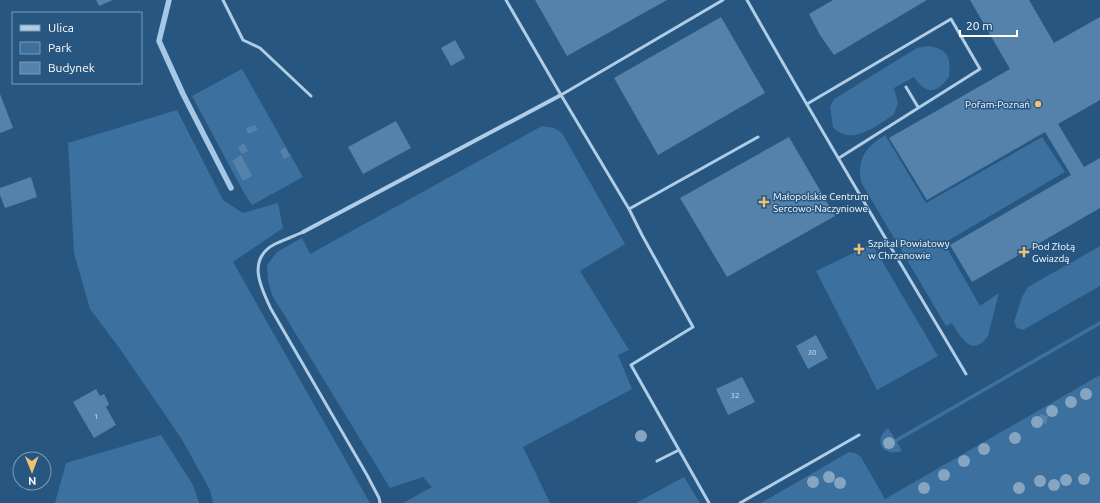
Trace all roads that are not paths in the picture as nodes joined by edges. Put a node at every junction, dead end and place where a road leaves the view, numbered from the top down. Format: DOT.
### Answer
graph roads {
  1 [pos="222,0"];
  2 [pos="506,0"];
  3 [pos="723,0"];
  4 [pos="747,0"];
  5 [pos="906,87"];
  6 [pos="560,95"];
  7 [pos="311,96"];
  8 [pos="807,104"];
  9 [pos="918,107"];
  10 [pos="758,137"];
  11 [pos="839,158"];
  12 [pos="629,210"];
  13 [pos="303,232"];
  14 [pos="966,374"];
  15 [pos="859,435"];
  16 [pos="679,450"];
  17 [pos="657,461"];
  18 [pos="741,502"];
  19 [pos="380,503"];
  20 [pos="709,503"];
  1 -- 7 [label="lane"];
  2 -- 6 [label="lane"];
  3 -- 6 [label="lane"];
  4 -- 8 [label="lane"];
  5 -- 9 [label="lane"];
  6 -- 12 [label="lane"];
  6 -- 13 [label="street"];
  8 -- 9 [label="lane"];
  8 -- 11 [label="lane"];
  9 -- 11 [label="lane"];
  10 -- 12 [label="lane"];
  11 -- 14 [label="lane"];
  12 -- 16 [label="lane"];
  13 -- 19 [label="lane"];
  15 -- 18 [label="lane"];
  16 -- 17 [label="lane"];
  16 -- 20 [label="lane"];
}
